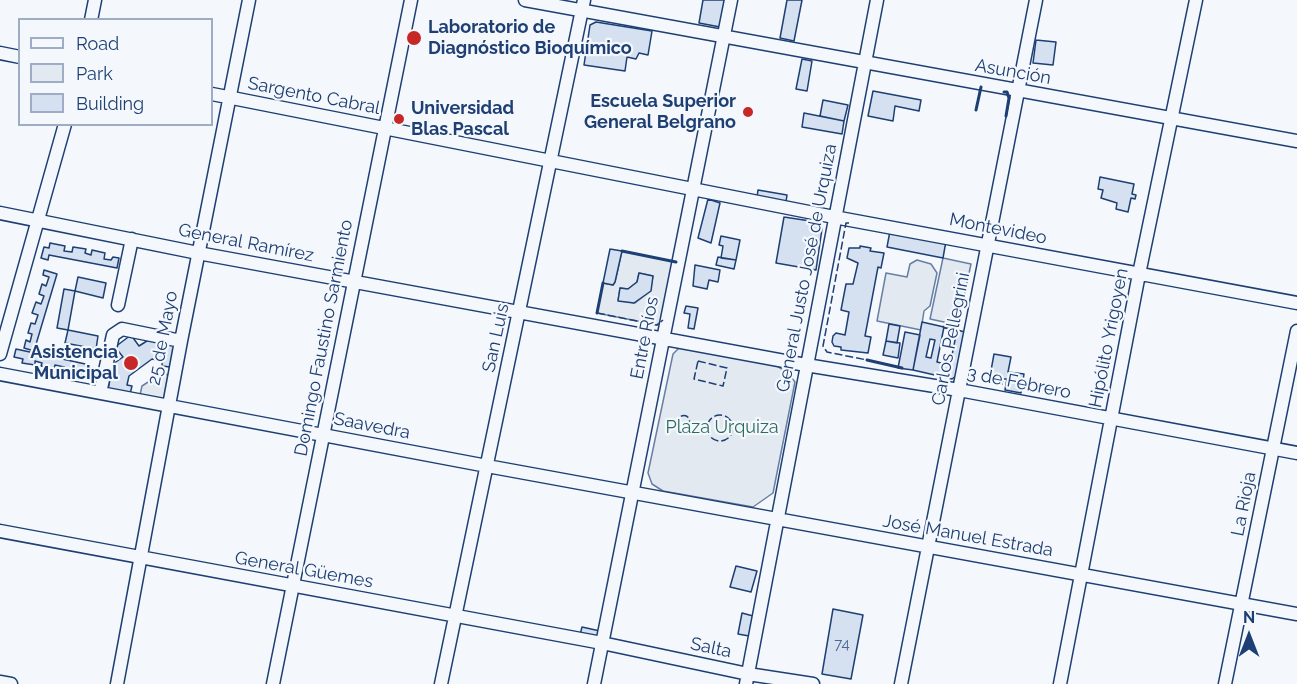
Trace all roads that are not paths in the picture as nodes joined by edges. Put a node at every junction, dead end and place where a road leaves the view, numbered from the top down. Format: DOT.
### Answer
graph roads {
  1 [pos="95,0"];
  2 [pos="249,0"];
  3 [pos="411,0"];
  4 [pos="525,0"];
  5 [pos="731,0"];
  6 [pos="878,0"];
  7 [pos="1036,0"];
  8 [pos="1196,0"];
  9 [pos="583,5"];
  10 [pos="91,18"];
  11 [pos="724,35"];
  12 [pos="0,53"];
  13 [pos="18,57"];
  14 [pos="865,63"];
  15 [pos="1018,91"];
  16 [pos="213,94"];
  17 [pos="229,97"];
  18 [pos="1171,118"];
  19 [pos="64,126"];
  20 [pos="384,128"];
  21 [pos="1297,141"];
  22 [pos="550,161"];
  23 [pos="693,189"];
  24 [pos="0,213"];
  25 [pos="834,217"];
  26 [pos="38,220"];
  27 [pos="132,239"];
  28 [pos="988,245"];
  29 [pos="198,253"];
  30 [pos="1139,274"];
  31 [pos="354,282"];
  32 [pos="1297,303"];
  33 [pos="118,305"];
  34 [pos="520,313"];
  35 [pos="1297,331"];
  36 [pos="663,338"];
  37 [pos="181,341"];
  38 [pos="0,354"];
  39 [pos="806,365"];
  40 [pos="0,374"];
  41 [pos="959,390"];
  42 [pos="100,393"];
  43 [pos="168,406"];
  44 [pos="1112,418"];
  45 [pos="324,435"];
  46 [pos="1273,448"];
  47 [pos="1297,453"];
  48 [pos="486,466"];
  49 [pos="632,492"];
  50 [pos="778,520"];
  51 [pos="0,531"];
  52 [pos="929,546"];
  53 [pos="140,559"];
  54 [pos="1082,575"];
  55 [pos="292,585"];
  56 [pos="1243,604"];
  57 [pos="1297,614"];
  58 [pos="456,616"];
  59 [pos="602,643"];
  60 [pos="747,679"];
  61 [pos="0,682"];
  62 [pos="11,684"];
  63 [pos="117,684"];
  64 [pos="273,684"];
  65 [pos="441,684"];
  66 [pos="594,684"];
  67 [pos="813,684"];
  68 [pos="901,684"];
  69 [pos="1060,684"];
  70 [pos="1225,684"];
  1 -- 10 [label="street"];
  2 -- 17 [label="street, 25 de Mayo"];
  3 -- 20 [label="street, Domingo Faustino Sarmiento"];
  4 -- 9 [label="street, Asunción"];
  5 -- 11 [label="street, Entre Ríos"];
  6 -- 14 [label="street, General Justo José de Urquiza"];
  7 -- 15 [label="street, Carlos Pellegrini"];
  8 -- 18 [label="street, Hipólito Yrigoyen"];
  9 -- 11 [label="street, Asunción"];
  9 -- 22 [label="street, San Luis"];
  11 -- 14 [label="street, Asunción"];
  11 -- 23 [label="street, Entre Ríos"];
  12 -- 13 [label="street"];
  14 -- 15 [label="street, Asunción"];
  14 -- 25 [label="street, General Justo José de Urquiza"];
  15 -- 18 [label="street, Asunción"];
  15 -- 28 [label="street, Carlos Pellegrini"];
  16 -- 17 [label="street, Sargento Cabral"];
  17 -- 20 [label="street, Sargento Cabral"];
  17 -- 29 [label="street, 25 de Mayo"];
  18 -- 21 [label="street, Asunción"];
  18 -- 30 [label="street, Hipólito Yrigoyen"];
  19 -- 26 [label="street"];
  20 -- 22 [label="street, Sargento Cabral"];
  20 -- 31 [label="street, Domingo Faustino Sarmiento"];
  22 -- 23 [label="street, Sargento Cabral"];
  22 -- 34 [label="street, San Luis"];
  23 -- 25 [label="street, Montevideo"];
  23 -- 36 [label="street, Entre Ríos"];
  24 -- 26 [label="street, General Ramírez"];
  25 -- 28 [label="street, Montevideo"];
  25 -- 39 [label="street, General Justo José de Urquiza"];
  26 -- 27 [label="street, General Ramírez"];
  26 -- 38 [label="street"];
  27 -- 29 [label="street, General Ramírez"];
  27 -- 33 [label="street"];
  28 -- 30 [label="street, Montevideo"];
  28 -- 41 [label="street, Carlos Pellegrini"];
  29 -- 31 [label="street, General Ramírez"];
  29 -- 37 [label="street, 25 de Mayo"];
  30 -- 32 [label="street, Montevideo"];
  30 -- 44 [label="street, Hipólito Yrigoyen"];
  31 -- 34 [label="street, General Ramírez"];
  31 -- 45 [label="street, Domingo Faustino Sarmiento"];
  34 -- 36 [label="street, General Ramírez"];
  34 -- 48 [label="street, San Luis"];
  35 -- 46 [label="street, La Rioja"];
  36 -- 39 [label="street, 3 de Febrero"];
  36 -- 49 [label="street, Entre Ríos"];
  37 -- 42 [label="street"];
  37 -- 43 [label="street, 25 de Mayo"];
  39 -- 41 [label="street, 3 de Febrero"];
  39 -- 50 [label="street, General Justo José de Urquiza"];
  40 -- 42 [label="street, Saavedra"];
  41 -- 44 [label="street, 3 de Febrero"];
  41 -- 52 [label="street, Carlos Pellegrini"];
  42 -- 43 [label="street, Saavedra"];
  43 -- 45 [label="street, Saavedra"];
  43 -- 53 [label="street, 25 de Mayo"];
  44 -- 46 [label="street, 3 de Febrero"];
  44 -- 54 [label="street, Hipólito Yrigoyen"];
  45 -- 48 [label="street, Saavedra"];
  45 -- 55 [label="street, Domingo Faustino Sarmiento"];
  46 -- 47 [label="street, 3 de Febrero"];
  46 -- 56 [label="street, La Rioja"];
  48 -- 49 [label="street, Saavedra"];
  48 -- 58 [label="street, San Luis"];
  49 -- 50 [label="street, José Manuel Estrada"];
  49 -- 59 [label="street, Entre Ríos"];
  50 -- 52 [label="street, José Manuel Estrada"];
  50 -- 60 [label="street, General Justo José de Urquiza"];
  51 -- 53 [label="street, General Güemes"];
  52 -- 54 [label="street, José Manuel Estrada"];
  52 -- 68 [label="street, Carlos Pellegrini"];
  53 -- 55 [label="street, General Güemes"];
  53 -- 63 [label="street, 25 de Mayo"];
  54 -- 56 [label="street, José Manuel Estrada"];
  54 -- 69 [label="street, Hipólito Yrigoyen"];
  55 -- 58 [label="street, General Güemes"];
  55 -- 64 [label="street, Domingo Faustino Sarmiento"];
  56 -- 57 [label="street, José Manuel Estrada"];
  56 -- 70 [label="street, La Rioja"];
  58 -- 59 [label="street, General Güemes"];
  58 -- 65 [label="street, San Luis"];
  59 -- 60 [label="street, Salta"];
  59 -- 66 [label="street, Entre Ríos"];
  60 -- 67 [label="street, Salta"];
  61 -- 62 [label="street"];
}
